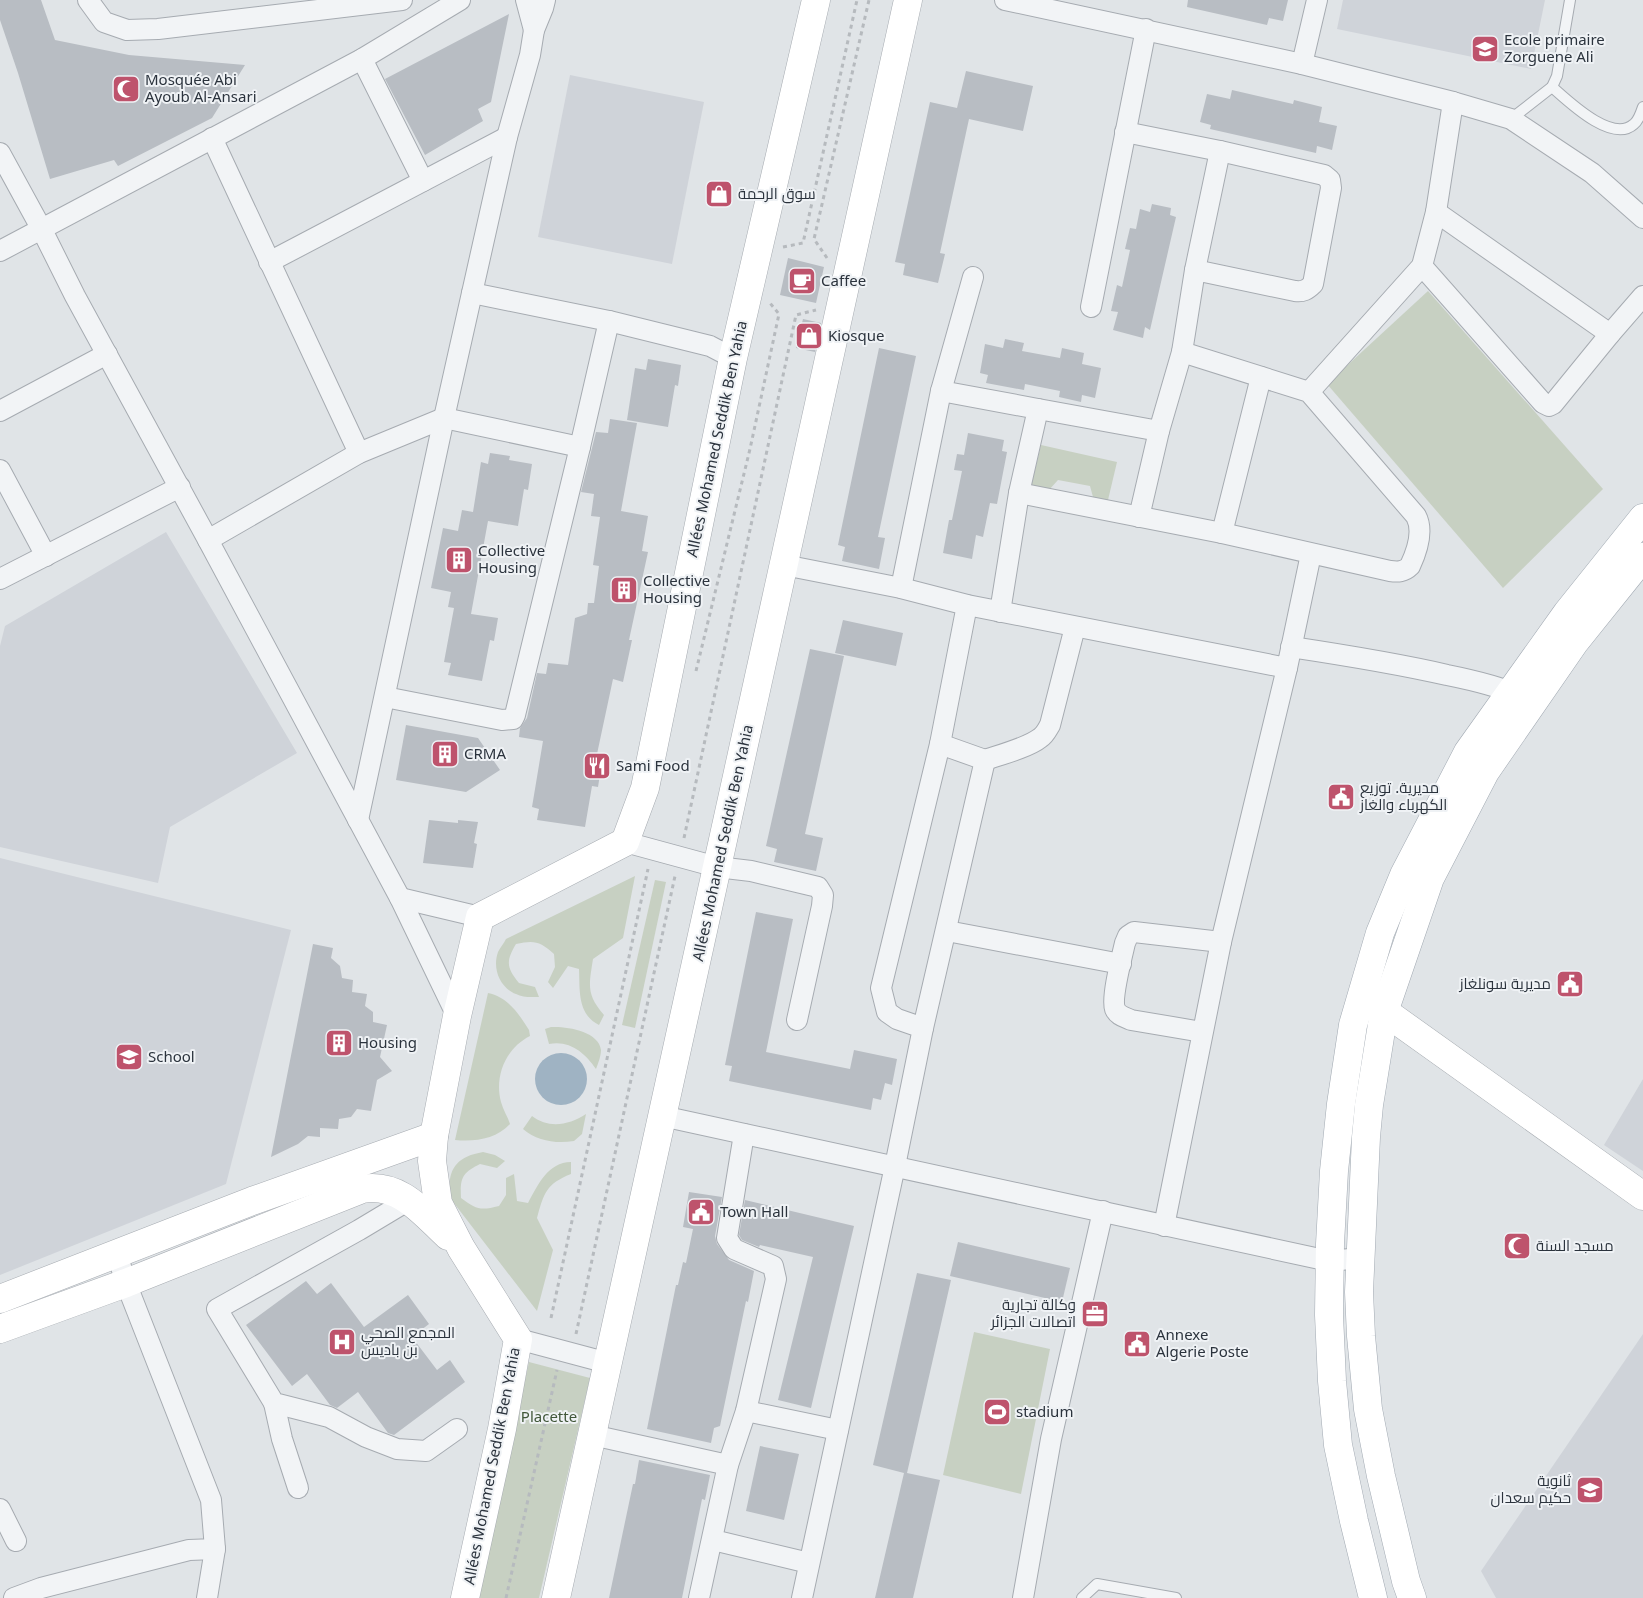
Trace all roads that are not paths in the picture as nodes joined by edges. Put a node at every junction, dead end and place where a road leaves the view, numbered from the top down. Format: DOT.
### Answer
graph roads {
  1 [pos="88,0"];
  2 [pos="402,0"];
  3 [pos="460,0"];
  4 [pos="526,0"];
  5 [pos="545,0"];
  6 [pos="816,0"];
  7 [pos="908,0"];
  8 [pos="1317,0"];
  9 [pos="1570,0"];
  10 [pos="1018,1"];
  11 [pos="1146,29"];
  12 [pos="534,30"];
  13 [pos="362,58"];
  14 [pos="1302,64"];
  15 [pos="1552,87"];
  16 [pos="1453,102"];
  17 [pos="1643,107"];
  18 [pos="1510,119"];
  19 [pos="1125,132"];
  20 [pos="507,137"];
  21 [pos="212,138"];
  22 [pos="1220,151"];
  23 [pos="0,153"];
  24 [pos="423,181"];
  25 [pos="1436,212"];
  26 [pos="1643,218"];
  27 [pos="41,228"];
  28 [pos="0,251"];
  29 [pos="269,262"];
  30 [pos="1422,266"];
  31 [pos="1195,270"];
  32 [pos="972,277"];
  33 [pos="472,293"];
  34 [pos="1643,296"];
  35 [pos="1091,306"];
  36 [pos="609,322"];
  37 [pos="1610,334"];
  38 [pos="1182,352"];
  39 [pos="107,354"];
  40 [pos="733,358"];
  41 [pos="1261,377"];
  42 [pos="941,391"];
  43 [pos="1309,392"];
  44 [pos="1038,408"];
  45 [pos="0,411"];
  46 [pos="444,418"];
  47 [pos="1159,431"];
  48 [pos="580,448"];
  49 [pos="359,453"];
  50 [pos="0,470"];
  51 [pos="180,487"];
  52 [pos="1019,493"];
  53 [pos="1139,517"];
  54 [pos="1643,518"];
  55 [pos="1222,533"];
  56 [pos="208,540"];
  57 [pos="1311,554"];
  58 [pos="46,556"];
  59 [pos="1643,556"];
  60 [pos="784,565"];
  61 [pos="0,579"];
  62 [pos="901,588"];
  63 [pos="967,605"];
  64 [pos="1000,612"];
  65 [pos="1075,627"];
  66 [pos="1291,647"];
  67 [pos="1287,668"];
  68 [pos="385,697"];
  69 [pos="1522,697"];
  70 [pos="940,744"];
  71 [pos="985,760"];
  72 [pos="358,820"];
  73 [pos="1442,827"];
  74 [pos="625,842"];
  75 [pos="717,867"];
  76 [pos="400,898"];
  77 [pos="480,917"];
  78 [pos="947,930"];
  79 [pos="1220,942"];
  80 [pos="1120,964"];
  81 [pos="1362,995"];
  82 [pos="1384,1012"];
  83 [pos="457,1016"];
  84 [pos="797,1020"];
  85 [pos="922,1028"];
  86 [pos="1202,1032"];
  87 [pos="662,1116"];
  88 [pos="744,1134"];
  89 [pos="434,1136"];
  90 [pos="895,1166"];
  91 [pos="1643,1196"];
  92 [pos="409,1200"];
  93 [pos="1104,1211"];
  94 [pos="1164,1226"];
  95 [pos="461,1248"];
  96 [pos="117,1254"];
  97 [pos="1361,1258"];
  98 [pos="1329,1261"];
  99 [pos="126,1283"];
  100 [pos="0,1299"];
  101 [pos="0,1328"];
  102 [pos="518,1339"];
  103 [pos="608,1363"];
  104 [pos="274,1403"];
  105 [pos="746,1411"];
  106 [pos="457,1429"];
  107 [pos="838,1430"];
  108 [pos="592,1435"];
  109 [pos="728,1465"];
  110 [pos="298,1488"];
  111 [pos="0,1509"];
  112 [pos="712,1540"];
  113 [pos="16,1541"];
  114 [pos="216,1549"];
  115 [pos="809,1563"];
  116 [pos="14,1598"];
  117 [pos="207,1598"];
  118 [pos="465,1598"];
  119 [pos="556,1598"];
  120 [pos="699,1598"];
  121 [pos="802,1598"];
  122 [pos="1023,1598"];
  123 [pos="1082,1598"];
  124 [pos="1176,1598"];
  125 [pos="1373,1598"];
  126 [pos="1412,1598"];
  1 -- 2 [label="street"];
  3 -- 13 [label="street"];
  4 -- 12 [label="street"];
  5 -- 12 [label="street"];
  6 -- 40 [label="street, Allées Mohamed Seddik Ben Yahia"];
  7 -- 60 [label="street, Allées Mohamed Seddik Ben Yahia"];
  8 -- 14 [label="street"];
  9 -- 15 [label="lane"];
  10 -- 11 [label="street"];
  11 -- 14 [label="street"];
  11 -- 19 [label="street"];
  12 -- 20 [label="street"];
  13 -- 21 [label="street"];
  13 -- 24 [label="street"];
  14 -- 16 [label="street"];
  15 -- 17 [label="lane"];
  15 -- 18 [label="lane"];
  16 -- 18 [label="street"];
  16 -- 25 [label="street"];
  18 -- 26 [label="street"];
  19 -- 22 [label="street"];
  19 -- 35 [label="street"];
  20 -- 24 [label="street"];
  20 -- 33 [label="street"];
  21 -- 27 [label="street"];
  21 -- 29 [label="street"];
  22 -- 31 [label="street"];
  22 -- 31 [label="street"];
  23 -- 27 [label="street"];
  24 -- 29 [label="street"];
  25 -- 30 [label="street"];
  25 -- 37 [label="street"];
  27 -- 28 [label="street"];
  27 -- 39 [label="street"];
  29 -- 49 [label="street"];
  30 -- 37 [label="street"];
  30 -- 43 [label="street"];
  31 -- 38 [label="street"];
  32 -- 42 [label="street"];
  33 -- 36 [label="street"];
  33 -- 46 [label="street"];
  34 -- 37 [label="street"];
  36 -- 40 [label="street"];
  36 -- 48 [label="street"];
  38 -- 41 [label="street"];
  38 -- 47 [label="street"];
  39 -- 45 [label="street"];
  39 -- 51 [label="street"];
  40 -- 74 [label="street, Allées Mohamed Seddik Ben Yahia"];
  41 -- 43 [label="street"];
  41 -- 55 [label="street"];
  42 -- 44 [label="street"];
  42 -- 62 [label="street"];
  43 -- 57 [label="street"];
  44 -- 47 [label="street"];
  44 -- 52 [label="street"];
  46 -- 48 [label="street"];
  46 -- 49 [label="street"];
  46 -- 68 [label="street"];
  47 -- 53 [label="street"];
  48 -- 68 [label="street"];
  49 -- 56 [label="street"];
  50 -- 58 [label="street"];
  51 -- 56 [label="street"];
  51 -- 58 [label="street"];
  52 -- 53 [label="street"];
  52 -- 64 [label="street"];
  53 -- 55 [label="street"];
  54 -- 69 [label="street"];
  55 -- 57 [label="street"];
  56 -- 72 [label="street"];
  57 -- 66 [label="street"];
  58 -- 61 [label="street"];
  59 -- 69 [label="street"];
  60 -- 62 [label="street"];
  60 -- 75 [label="street, Allées Mohamed Seddik Ben Yahia"];
  62 -- 63 [label="street"];
  63 -- 64 [label="street"];
  63 -- 70 [label="street"];
  64 -- 65 [label="street"];
  65 -- 67 [label="street"];
  65 -- 71 [label="street"];
  66 -- 67 [label="street"];
  66 -- 69 [label="street"];
  67 -- 79 [label="street"];
  68 -- 72 [label="street"];
  69 -- 73 [label="street"];
  70 -- 71 [label="street"];
  70 -- 85 [label="street"];
  71 -- 78 [label="street"];
  72 -- 76 [label="street"];
  73 -- 81 [label="street"];
  73 -- 82 [label="street"];
  74 -- 75 [label="street"];
  74 -- 77 [label="street"];
  75 -- 84 [label="street"];
  75 -- 87 [label="street, Allées Mohamed Seddik Ben Yahia"];
  76 -- 77 [label="street"];
  76 -- 83 [label="street"];
  77 -- 83 [label="street, Allées Mohamed Seddik Ben Yahia"];
  78 -- 80 [label="street"];
  78 -- 85 [label="street"];
  79 -- 80 [label="street"];
  79 -- 86 [label="street"];
  80 -- 86 [label="street"];
  81 -- 82 [label="street"];
  81 -- 98 [label="street"];
  82 -- 91 [label="street"];
  82 -- 97 [label="street"];
  83 -- 89 [label="street, Allées Mohamed Seddik Ben Yahia"];
  85 -- 90 [label="street"];
  86 -- 94 [label="street"];
  87 -- 88 [label="street"];
  87 -- 103 [label="street, Allées Mohamed Seddik Ben Yahia"];
  88 -- 90 [label="street"];
  88 -- 105 [label="street"];
  89 -- 95 [label="street, Allées Mohamed Seddik Ben Yahia"];
  89 -- 96 [label="street"];
  90 -- 93 [label="street"];
  90 -- 107 [label="street"];
  92 -- 95 [label="street"];
  92 -- 99 [label="street"];
  92 -- 104 [label="street"];
  93 -- 94 [label="street"];
  93 -- 122 [label="street"];
  94 -- 98 [label="street"];
  95 -- 102 [label="street, Allées Mohamed Seddik Ben Yahia"];
  96 -- 99 [label="street"];
  96 -- 100 [label="street"];
  97 -- 98 [label="street"];
  97 -- 126 [label="street"];
  98 -- 125 [label="street"];
  99 -- 101 [label="street"];
  99 -- 114 [label="street"];
  102 -- 103 [label="street"];
  102 -- 118 [label="street, Allées Mohamed Seddik Ben Yahia"];
  103 -- 108 [label="street, Allées Mohamed Seddik Ben Yahia"];
  104 -- 106 [label="street"];
  104 -- 110 [label="street"];
  105 -- 107 [label="street"];
  105 -- 109 [label="street"];
  107 -- 115 [label="street"];
  108 -- 109 [label="street"];
  108 -- 119 [label="street, Allées Mohamed Seddik Ben Yahia"];
  109 -- 112 [label="street"];
  111 -- 113 [label="street"];
  112 -- 115 [label="street"];
  112 -- 120 [label="street"];
  114 -- 116 [label="street"];
  114 -- 117 [label="street"];
  115 -- 121 [label="street"];
  123 -- 124 [label="lane"];
}
